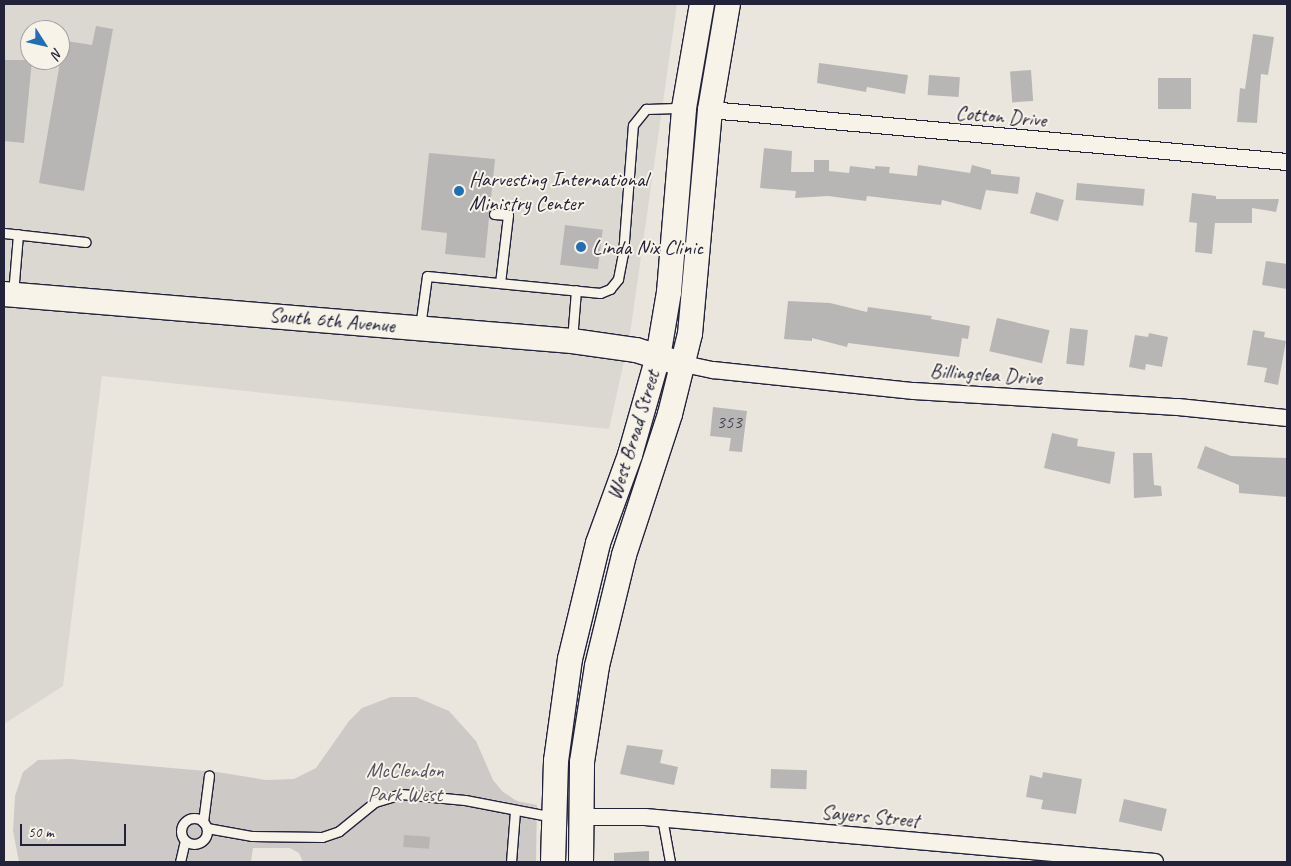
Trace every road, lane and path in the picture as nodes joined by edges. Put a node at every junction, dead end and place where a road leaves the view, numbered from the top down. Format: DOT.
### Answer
graph roads {
  1 [pos="702,4"];
  2 [pos="728,4"];
  3 [pos="684,108"];
  4 [pos="710,110"];
  5 [pos="1287,162"];
  6 [pos="494,214"];
  7 [pos="4,233"];
  8 [pos="18,234"];
  9 [pos="86,242"];
  10 [pos="500,283"];
  11 [pos="576,290"];
  12 [pos="8,294"];
  13 [pos="420,327"];
  14 [pos="572,341"];
  15 [pos="658,356"];
  16 [pos="684,364"];
  17 [pos="1287,418"];
  18 [pos="208,775"];
  19 [pos="515,811"];
  20 [pos="554,817"];
  21 [pos="581,817"];
  22 [pos="662,818"];
  23 [pos="205,825"];
  24 [pos="185,841"];
  25 [pos="180,862"];
  26 [pos="511,862"];
  27 [pos="554,862"];
  28 [pos="581,862"];
  29 [pos="670,862"];
  30 [pos="1155,862"];
  1 -- 3 [label="main road, West Broad Street"];
  2 -- 4 [label="main road, West Broad Street"];
  3 -- 4 [label="main road"];
  3 -- 11 [label="lane"];
  3 -- 15 [label="main road, West Broad Street"];
  4 -- 5 [label="street, Cotton Drive"];
  4 -- 16 [label="main road, West Broad Street"];
  6 -- 10 [label="lane"];
  7 -- 8 [label="lane"];
  8 -- 9 [label="lane"];
  8 -- 12 [label="lane"];
  10 -- 11 [label="lane"];
  10 -- 13 [label="lane"];
  11 -- 14 [label="lane"];
  12 -- 13 [label="main road, South 6th Avenue"];
  13 -- 14 [label="main road, South 6th Avenue"];
  14 -- 15 [label="main road, South 6th Avenue"];
  15 -- 16 [label="main road, South 6th Avenue"];
  15 -- 20 [label="main road, West Broad Street"];
  16 -- 17 [label="street, Billingslea Drive"];
  16 -- 21 [label="main road, West Broad Street"];
  18 -- 23 [label="lane"];
  19 -- 20 [label="lane"];
  19 -- 23 [label="lane"];
  19 -- 26 [label="lane"];
  20 -- 21 [label="main road"];
  20 -- 27 [label="main road, West Broad Street"];
  21 -- 22 [label="street, Sayers Street"];
  21 -- 28 [label="main road, West Broad Street"];
  22 -- 29 [label="lane"];
  22 -- 30 [label="street, Sayers Street"];
  23 -- 24 [label="lane"];
  23 -- 24 [label="lane"];
  24 -- 25 [label="lane"];
}
